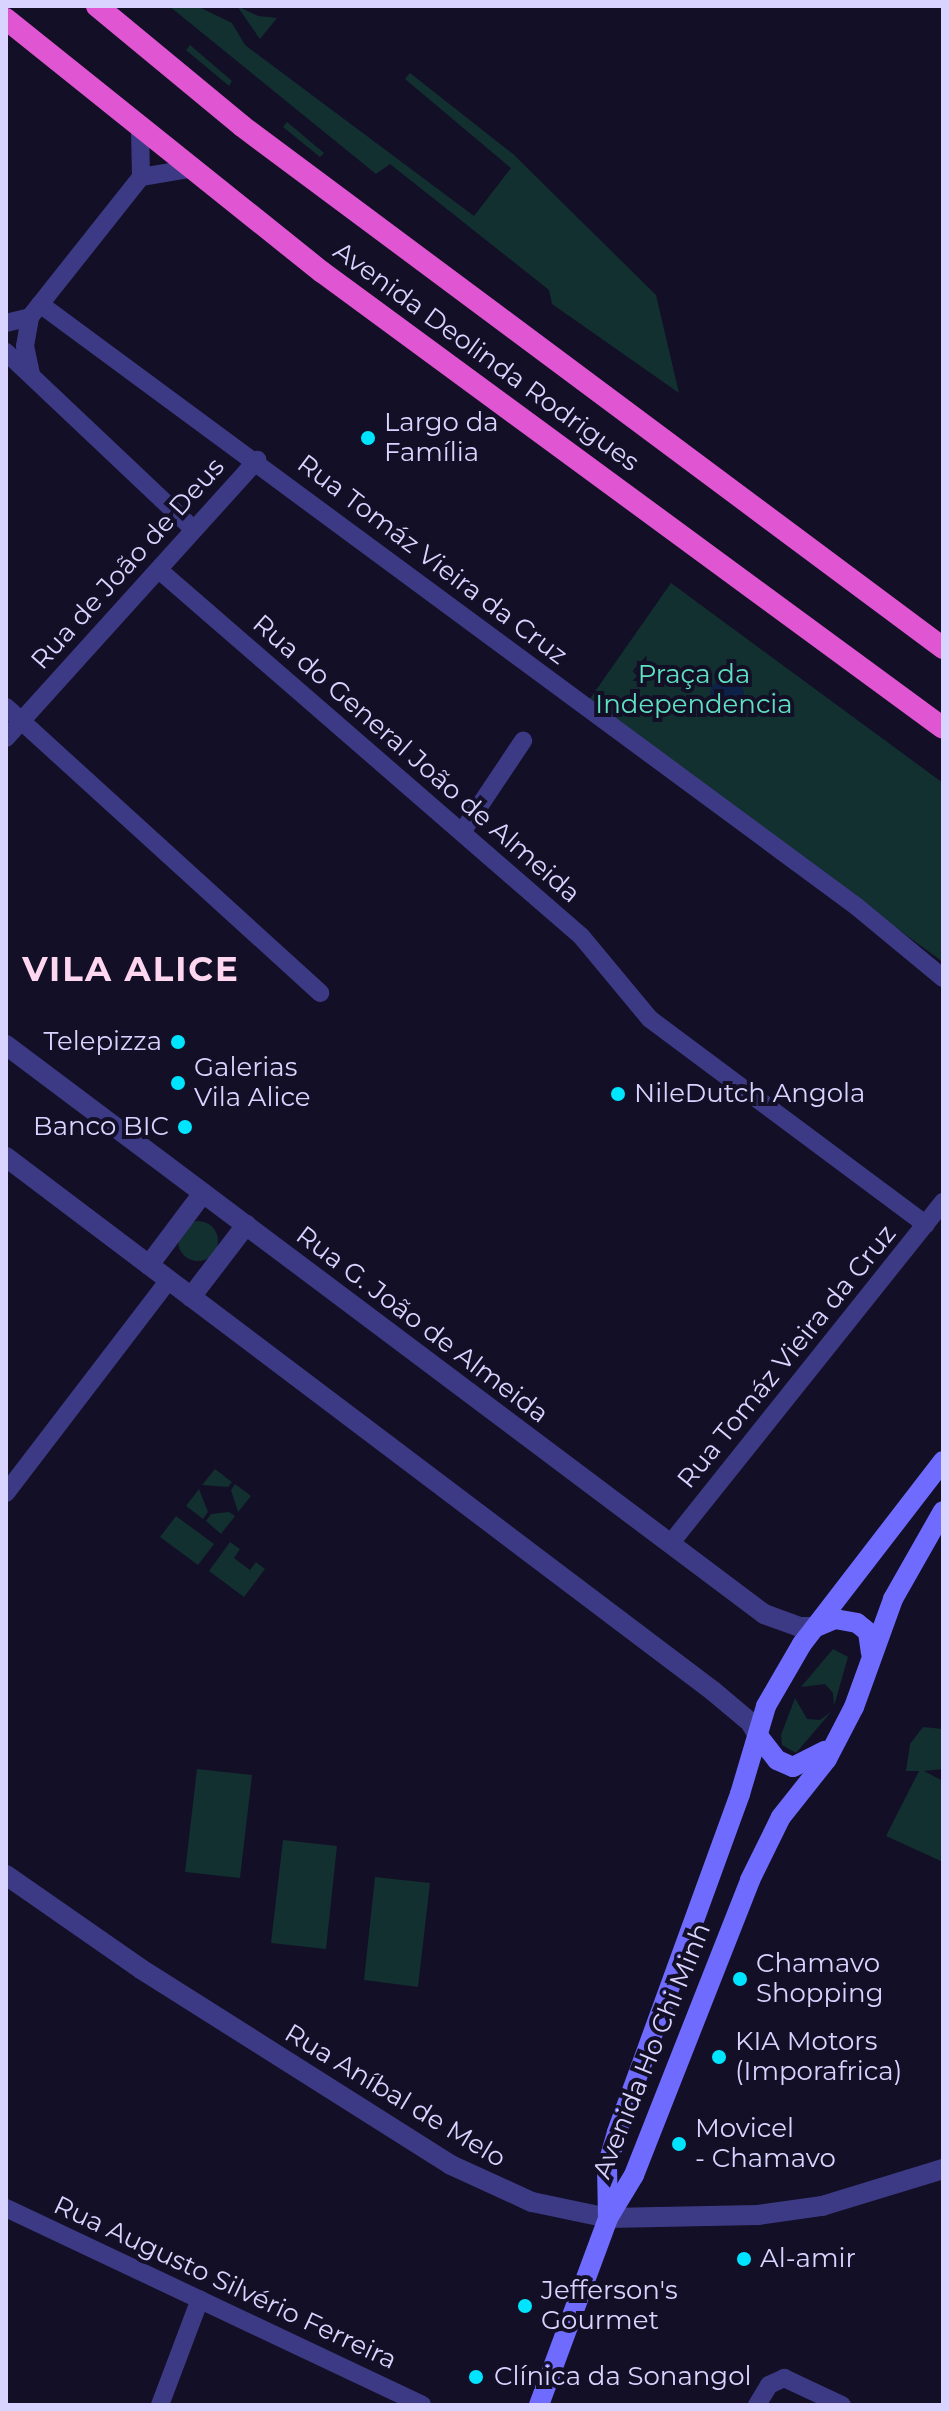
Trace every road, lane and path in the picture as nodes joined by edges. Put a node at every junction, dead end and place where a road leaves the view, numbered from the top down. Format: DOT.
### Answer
graph roads {
  1 [pos="97,6"];
  2 [pos="6,19"];
  3 [pos="140,131"];
  4 [pos="189,169"];
  5 [pos="141,177"];
  6 [pos="35,310"];
  7 [pos="6,323"];
  8 [pos="6,352"];
  9 [pos="31,374"];
  10 [pos="257,460"];
  11 [pos="193,529"];
  12 [pos="159,570"];
  13 [pos="943,648"];
  14 [pos="6,707"];
  15 [pos="21,721"];
  16 [pos="943,728"];
  17 [pos="6,738"];
  18 [pos="523,741"];
  19 [pos="462,832"];
  20 [pos="943,978"];
  21 [pos="320,993"];
  22 [pos="6,1045"];
  23 [pos="6,1157"];
  24 [pos="203,1193"];
  25 [pos="943,1202"];
  26 [pos="246,1225"];
  27 [pos="926,1225"];
  28 [pos="149,1265"];
  29 [pos="169,1280"];
  30 [pos="191,1297"];
  31 [pos="943,1461"];
  32 [pos="6,1493"];
  33 [pos="943,1511"];
  34 [pos="670,1544"];
  35 [pos="816,1627"];
  36 [pos="868,1669"];
  37 [pos="759,1737"];
  38 [pos="838,1738"];
  39 [pos="6,1875"];
  40 [pos="943,2169"];
  41 [pos="6,2208"];
  42 [pos="608,2218"];
  43 [pos="200,2299"];
  44 [pos="761,2398"];
  45 [pos="810,2398"];
  46 [pos="160,2405"];
  47 [pos="422,2405"];
  48 [pos="539,2405"];
  49 [pos="842,2405"];
  1 -- 13 [label="highway, Avenida Deolinda Rodrigues"];
  2 -- 3 [label="highway, Avenida Deolinda Rodrigues"];
  3 -- 4 [label="highway, Avenida Deolinda Rodrigues"];
  3 -- 5 [label="street"];
  4 -- 5 [label="street"];
  4 -- 16 [label="highway, Avenida Deolinda Rodrigues"];
  5 -- 6 [label="street"];
  6 -- 7 [label="street"];
  6 -- 9 [label="street"];
  6 -- 10 [label="street, Rua Tomáz Vieira da Cruz"];
  8 -- 9 [label="street"];
  9 -- 11 [label="street"];
  10 -- 11 [label="street, Rua de João de Deus"];
  10 -- 20 [label="street, Rua Tomáz Vieira da Cruz"];
  11 -- 12 [label="street, Rua de João de Deus"];
  12 -- 15 [label="street, Rua de João de Deus"];
  12 -- 19 [label="street, Rua do General João de Almeida"];
  14 -- 15 [label="street"];
  15 -- 17 [label="street, Rua de João de Deus"];
  15 -- 21 [label="street"];
  18 -- 19 [label="street"];
  19 -- 27 [label="street, Rua do General João de Almeida"];
  22 -- 24 [label="street, Rua G. João de Almeida"];
  23 -- 28 [label="street"];
  24 -- 26 [label="street, Rua G. João de Almeida"];
  24 -- 28 [label="street"];
  25 -- 27 [label="street, Rua Tomáz Vieira da Cruz"];
  26 -- 30 [label="street"];
  26 -- 34 [label="street, Rua G. João de Almeida"];
  27 -- 34 [label="street, Rua Tomáz Vieira da Cruz"];
  28 -- 29 [label="street"];
  29 -- 30 [label="street"];
  29 -- 32 [label="street"];
  30 -- 37 [label="street"];
  31 -- 35 [label="main road, Avenida Ho Chi Minh"];
  33 -- 36 [label="main road, Avenida Ho Chi Minh"];
  34 -- 35 [label="street, Rua G. João de Almeida"];
  35 -- 36 [label="main road"];
  35 -- 37 [label="main road, Avenida Ho Chi Minh"];
  36 -- 38 [label="main road, Avenida Ho Chi Minh"];
  37 -- 38 [label="main road"];
  37 -- 42 [label="main road, Avenida Ho Chi Minh"];
  38 -- 42 [label="main road, Avenida Ho Chi Minh"];
  39 -- 42 [label="street, Rua Aníbal de Melo"];
  40 -- 42 [label="street, Rua Aníbal de Melo"];
  41 -- 43 [label="street, Rua Augusto Silvério Ferreira"];
  42 -- 48 [label="main road"];
  43 -- 46 [label="street"];
  43 -- 47 [label="street, Rua Augusto Silvério Ferreira"];
  44 -- 45 [label="street"];
  45 -- 49 [label="street"];
}
